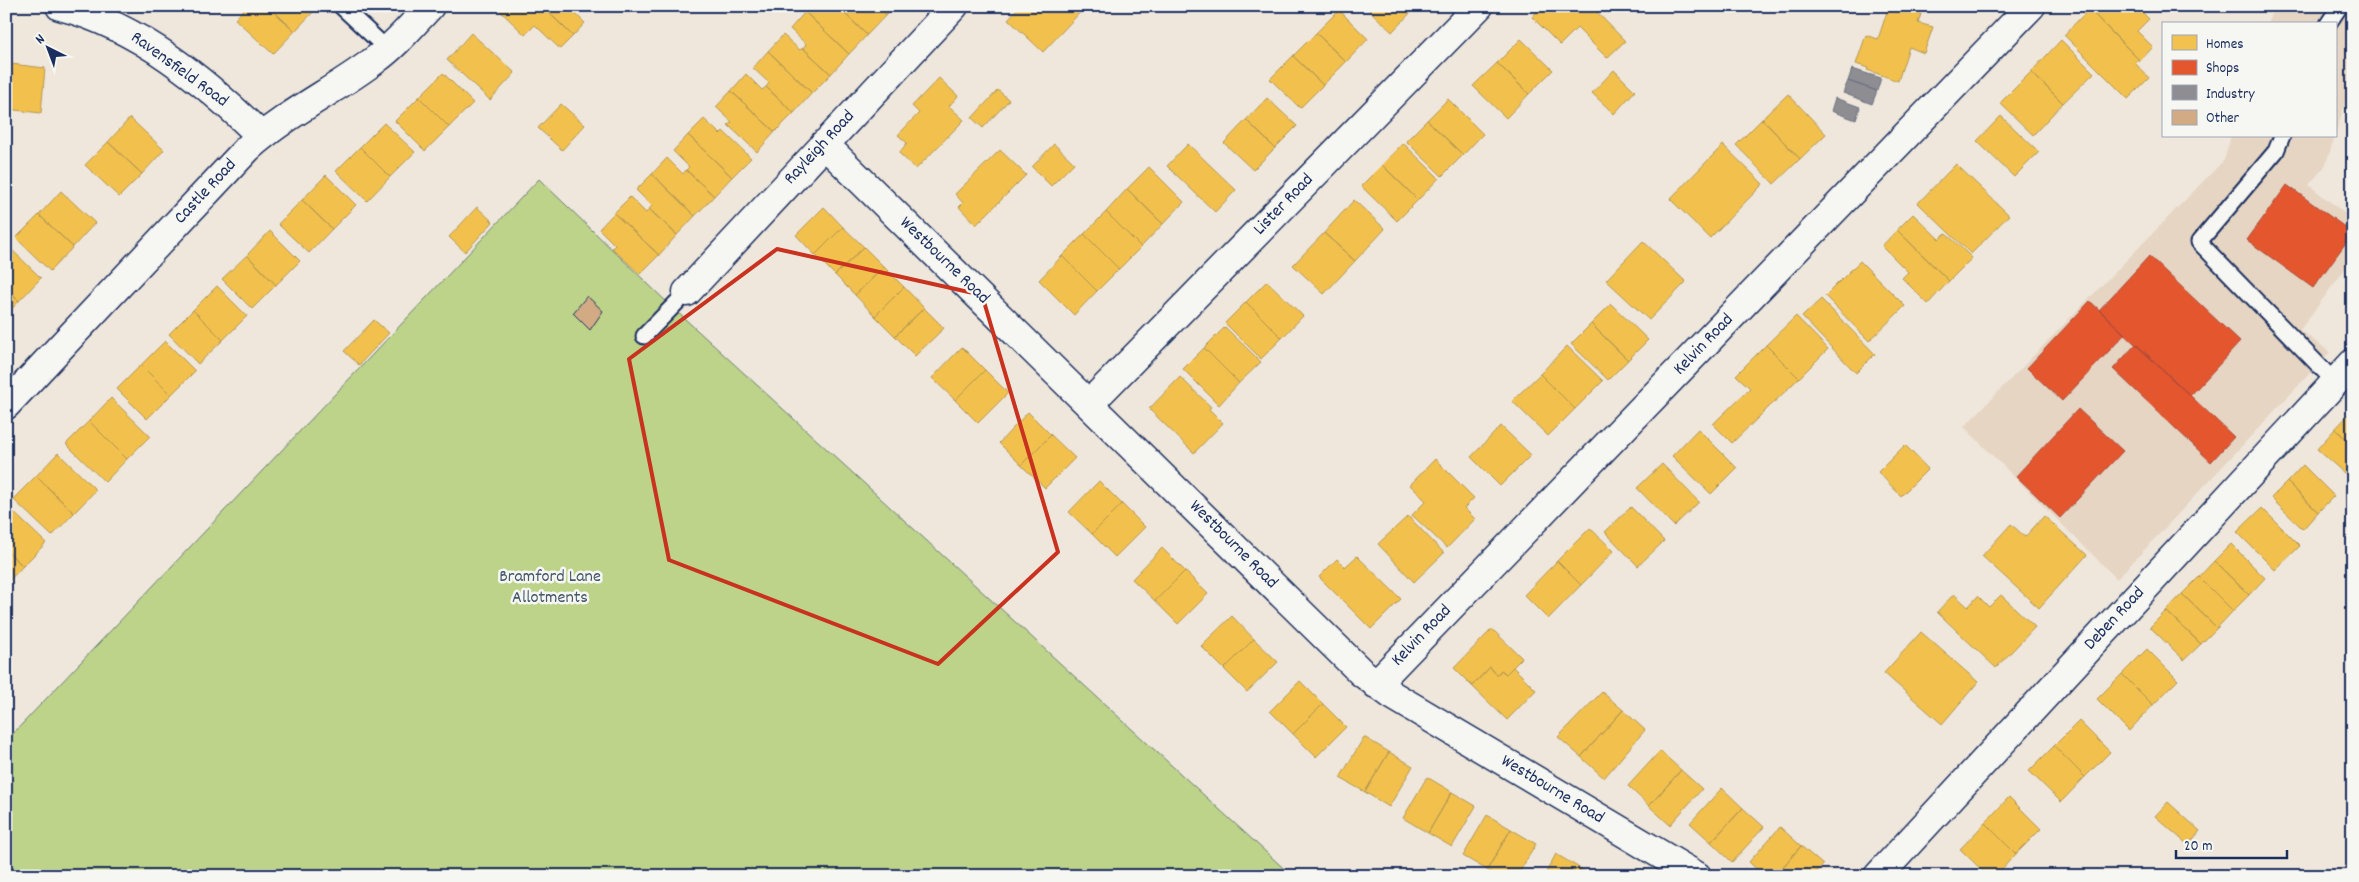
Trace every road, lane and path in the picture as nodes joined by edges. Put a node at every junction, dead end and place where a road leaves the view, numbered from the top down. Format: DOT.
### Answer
graph roads {
  1 [pos="60,6"];
  2 [pos="341,6"];
  3 [pos="430,6"];
  4 [pos="954,6"];
  5 [pos="1479,6"];
  6 [pos="2031,6"];
  7 [pos="2340,6"];
  8 [pos="2329,22"];
  9 [pos="388,50"];
  10 [pos="261,136"];
  11 [pos="2281,138"];
  12 [pos="824,144"];
  13 [pos="687,292"];
  14 [pos="644,336"];
  15 [pos="2344,372"];
  16 [pos="1090,403"];
  17 [pos="6,405"];
  18 [pos="1376,684"];
  19 [pos="1697,876"];
  20 [pos="1878,876"];
  1 -- 10 [label="street, Ravensfield Road"];
  2 -- 9 [label="lane"];
  3 -- 9 [label="street, Castle Road"];
  4 -- 12 [label="street, Rayleigh Road"];
  5 -- 16 [label="street, Lister Road"];
  6 -- 18 [label="street, Kelvin Road"];
  7 -- 8 [label="lane"];
  9 -- 10 [label="street, Castle Road"];
  10 -- 17 [label="street, Castle Road"];
  11 -- 15 [label="lane"];
  12 -- 13 [label="street, Rayleigh Road"];
  12 -- 16 [label="street, Westbourne Road"];
  13 -- 14 [label="lane"];
  15 -- 20 [label="street, Deben Road"];
  16 -- 18 [label="street, Westbourne Road"];
  18 -- 19 [label="street, Westbourne Road"];
}
